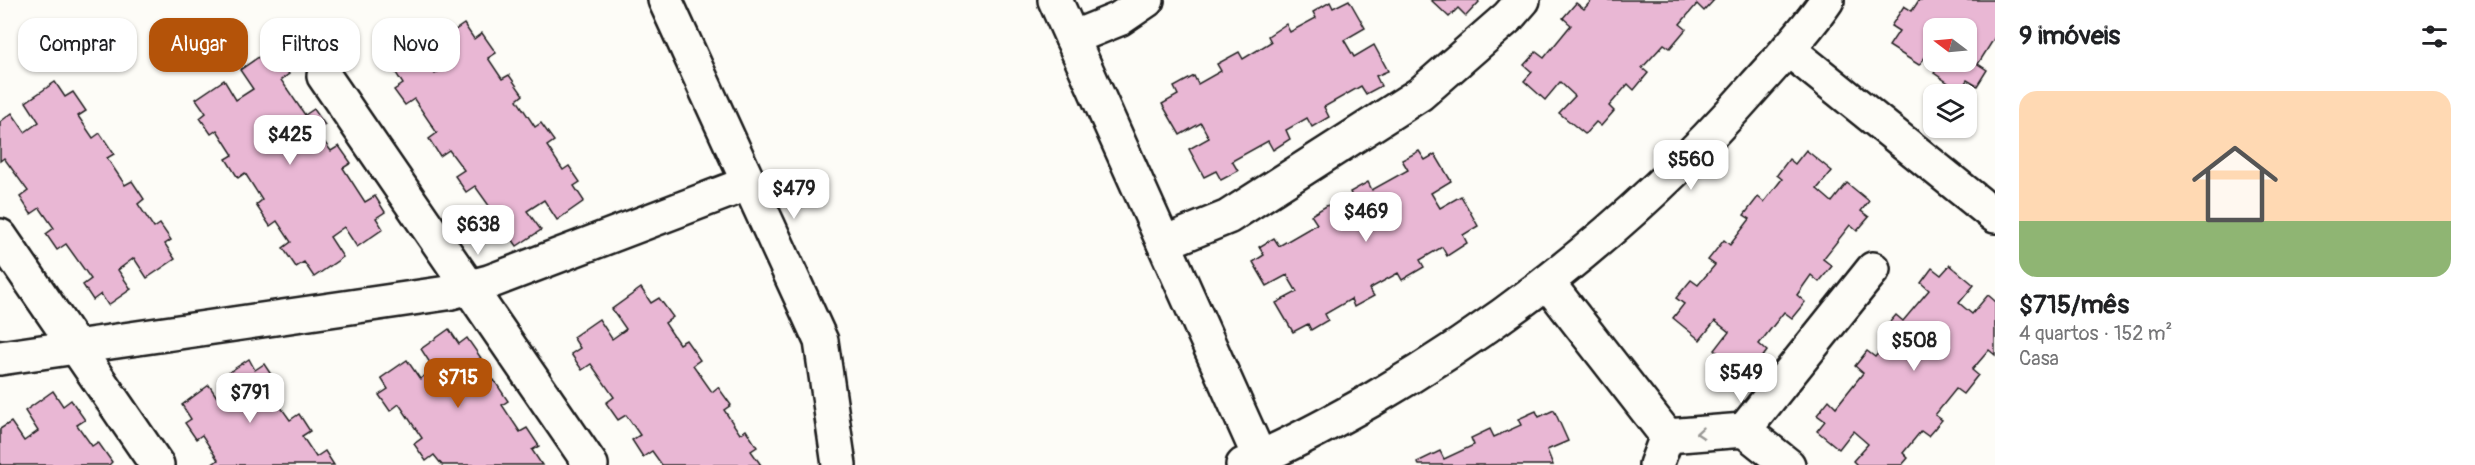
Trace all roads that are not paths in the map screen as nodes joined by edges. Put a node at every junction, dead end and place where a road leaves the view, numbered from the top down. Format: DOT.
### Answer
graph roads {
  1 [pos="665,0"];
  2 [pos="1055,0"];
  3 [pos="1147,0"];
  4 [pos="1523,0"];
  5 [pos="1827,0"];
  6 [pos="1072,38"];
  7 [pos="1788,49"];
  8 [pos="324,76"];
  9 [pos="749,183"];
  10 [pos="1995,216"];
  11 [pos="0,236"];
  12 [pos="1164,243"];
  13 [pos="1873,269"];
  14 [pos="1547,282"];
  15 [pos="468,286"];
  16 [pos="76,347"];
  17 [pos="0,358"];
  18 [pos="1744,429"];
  19 [pos="1661,450"];
  20 [pos="1255,463"];
  21 [pos="157,465"];
  22 [pos="591,465"];
  23 [pos="839,465"];
  24 [pos="1788,465"];
  1 -- 9 [label="street"];
  2 -- 6 [label="street"];
  3 -- 6 [label="street"];
  4 -- 12 [label="street"];
  5 -- 7 [label="street"];
  6 -- 12 [label="street"];
  7 -- 10 [label="street"];
  7 -- 14 [label="street"];
  8 -- 15 [label="street"];
  9 -- 15 [label="street"];
  9 -- 23 [label="street"];
  11 -- 16 [label="street"];
  12 -- 20 [label="street"];
  13 -- 18 [label="street"];
  14 -- 19 [label="street"];
  14 -- 20 [label="street"];
  15 -- 16 [label="street"];
  15 -- 22 [label="street"];
  16 -- 17 [label="street"];
  16 -- 21 [label="street"];
  18 -- 19 [label="street, one-way"];
  18 -- 24 [label="street"];
}
